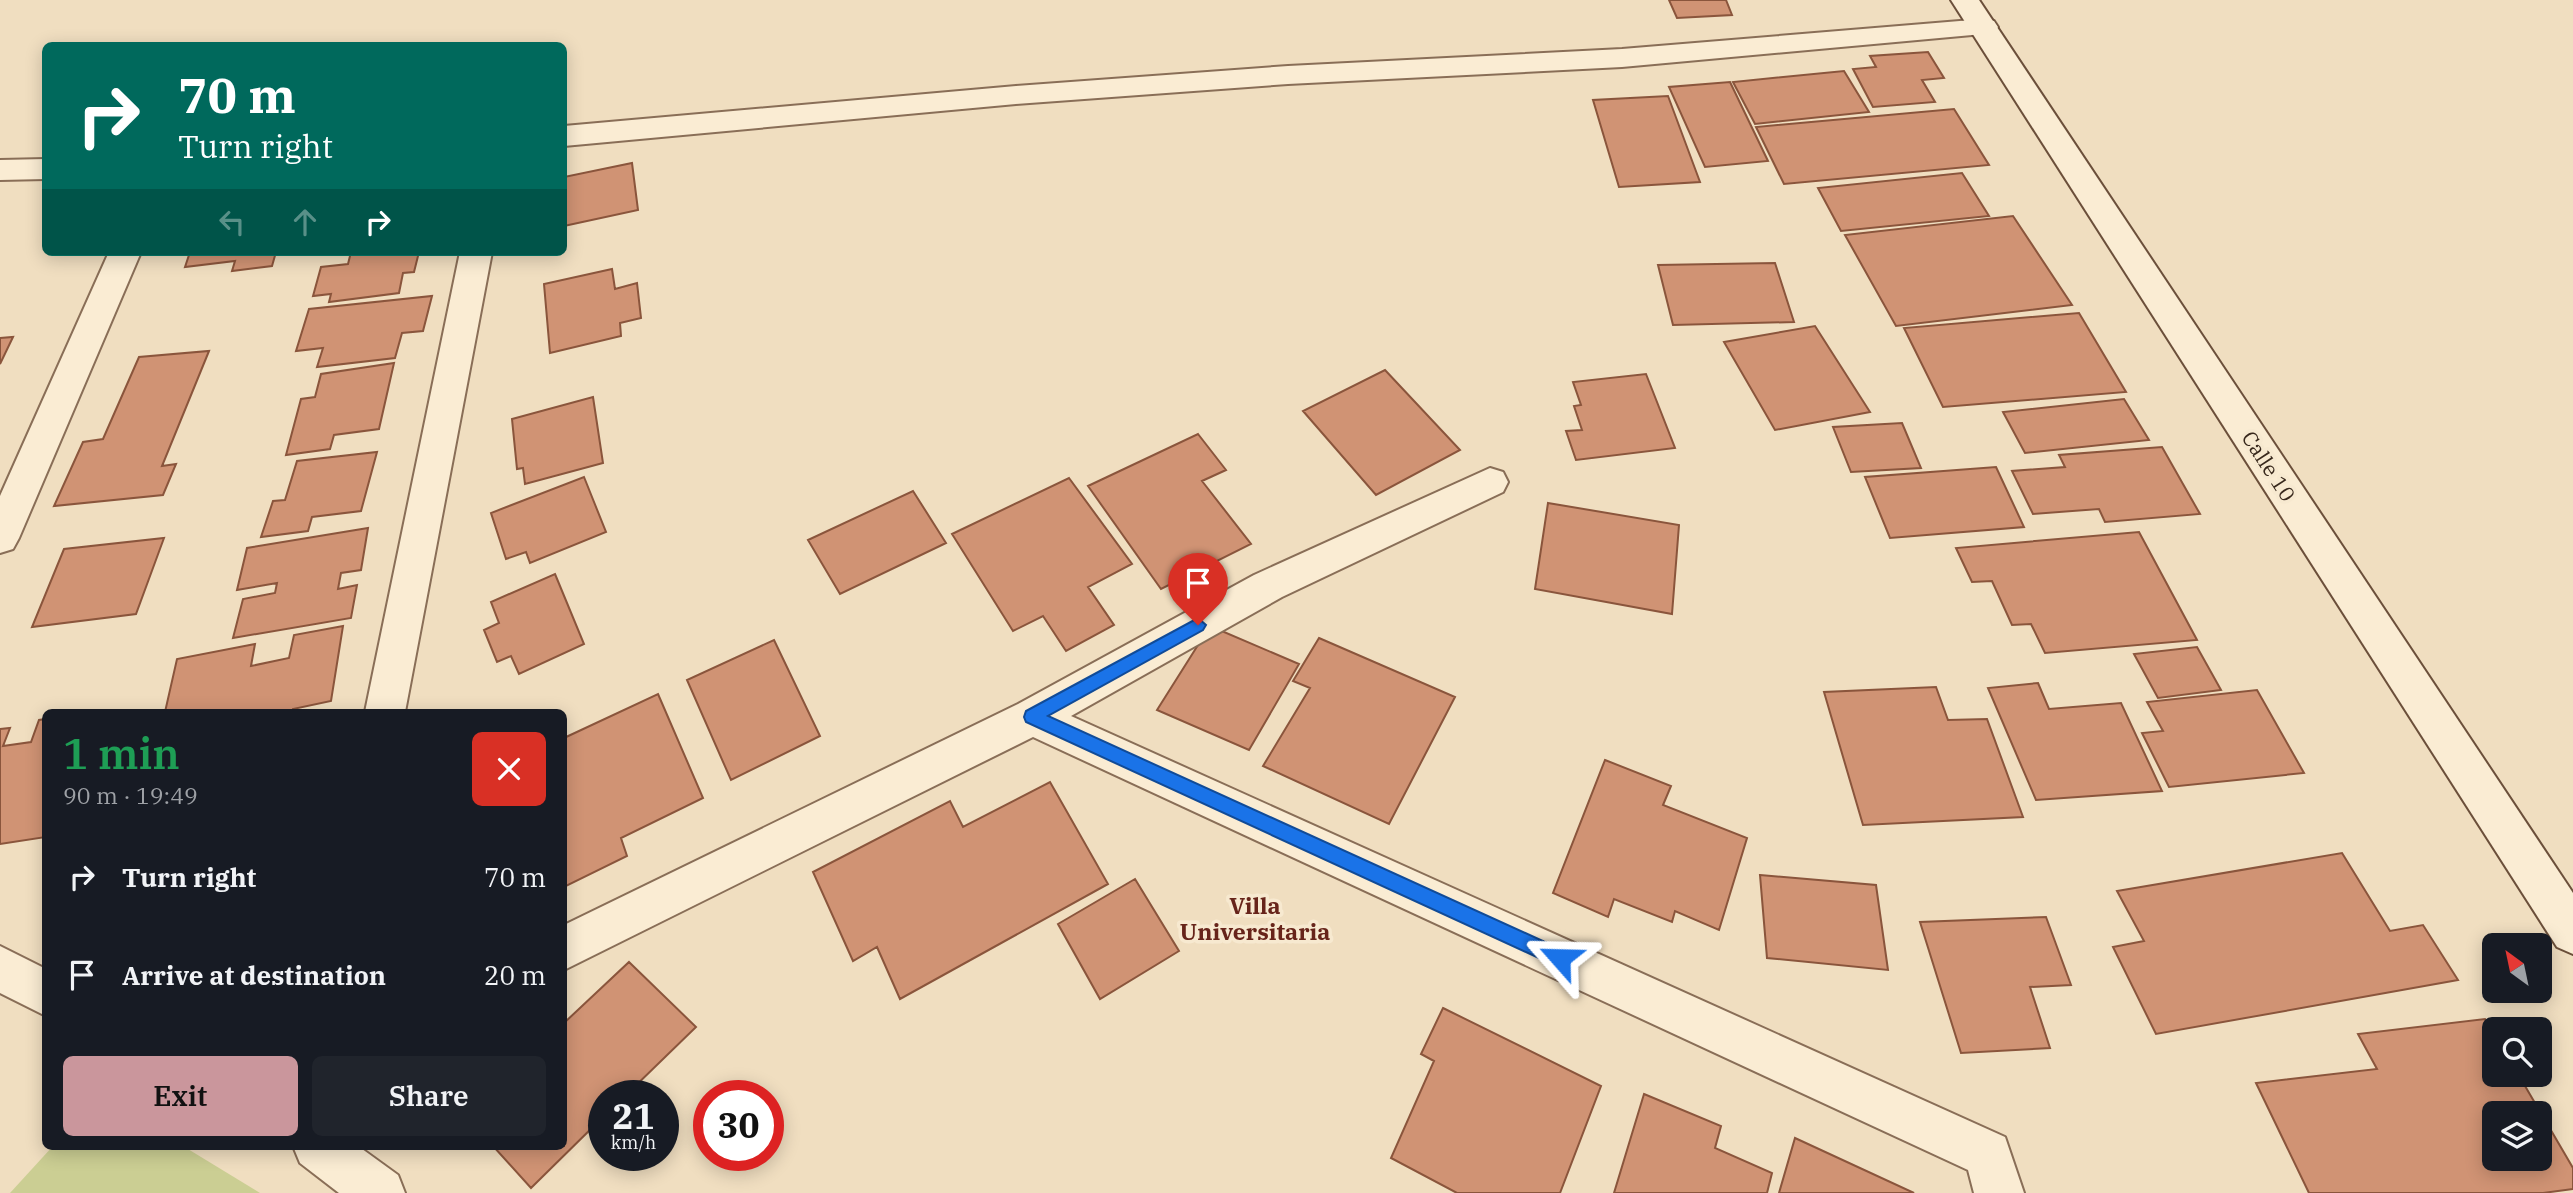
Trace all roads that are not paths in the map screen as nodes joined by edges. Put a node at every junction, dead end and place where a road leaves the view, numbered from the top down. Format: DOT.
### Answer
graph roads {
  1 [pos="1974,14"];
  2 [pos="567,136"];
  3 [pos="42,169"];
  4 [pos="0,170"];
  5 [pos="123,256"];
  6 [pos="475,256"];
  7 [pos="1490,482"];
  8 [pos="0,538"];
  9 [pos="387,709"];
  10 [pos="1032,717"];
  11 [pos="2573,932"];
  12 [pos="567,947"];
  13 [pos="0,968"];
  14 [pos="42,992"];
  15 [pos="326,1150"];
  16 [pos="380,1193"];
  17 [pos="1999,1193"];
  1 -- 2 [label="street"];
  1 -- 11 [label="street, Calle 10"];
  3 -- 4 [label="street"];
  5 -- 8 [label="street"];
  6 -- 9 [label="street"];
  7 -- 10 [label="street"];
  10 -- 12 [label="street"];
  10 -- 17 [label="street"];
  13 -- 14 [label="street"];
  15 -- 16 [label="street"];
}
